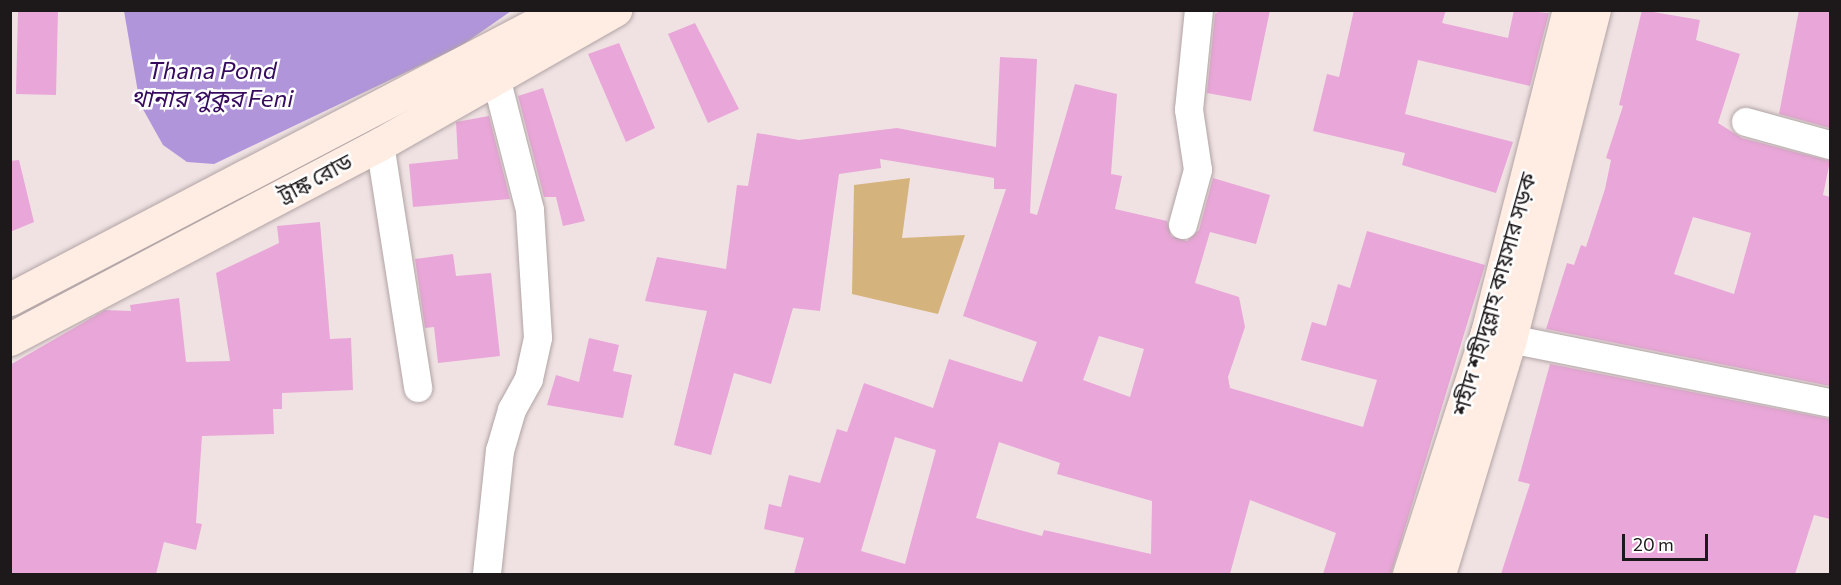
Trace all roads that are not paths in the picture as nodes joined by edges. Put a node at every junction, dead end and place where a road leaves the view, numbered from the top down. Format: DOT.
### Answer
graph roads {
  1 [pos="563,10"];
  2 [pos="615,10"];
  3 [pos="1198,10"];
  4 [pos="1569,10"];
  5 [pos="1594,10"];
  6 [pos="495,74"];
  7 [pos="1746,122"];
  8 [pos="380,144"];
  9 [pos="1830,145"];
  10 [pos="1183,225"];
  11 [pos="10,299"];
  12 [pos="10,339"];
  13 [pos="1510,339"];
  14 [pos="418,388"];
  15 [pos="1830,404"];
  16 [pos="487,574"];
  17 [pos="1409,574"];
  18 [pos="1439,574"];
  1 -- 11 [label="main road, ট্রাঙ্ক রোড"];
  2 -- 6 [label="main road, ট্রাঙ্ক রোড"];
  3 -- 10 [label="street"];
  4 -- 17 [label="main road, শহীদ শহীদুল্লাহ কায়সার সড়ক"];
  5 -- 13 [label="main road, শহীদ শহীদুল্লাহ কায়সার সড়ক"];
  6 -- 8 [label="main road, ট্রাঙ্ক রোড"];
  6 -- 16 [label="street"];
  7 -- 9 [label="street"];
  8 -- 12 [label="main road, ট্রাঙ্ক রোড"];
  8 -- 14 [label="street"];
  13 -- 15 [label="street"];
  13 -- 18 [label="main road, শহীদ শহীদুল্লাহ কায়সার সড়ক"];
}
